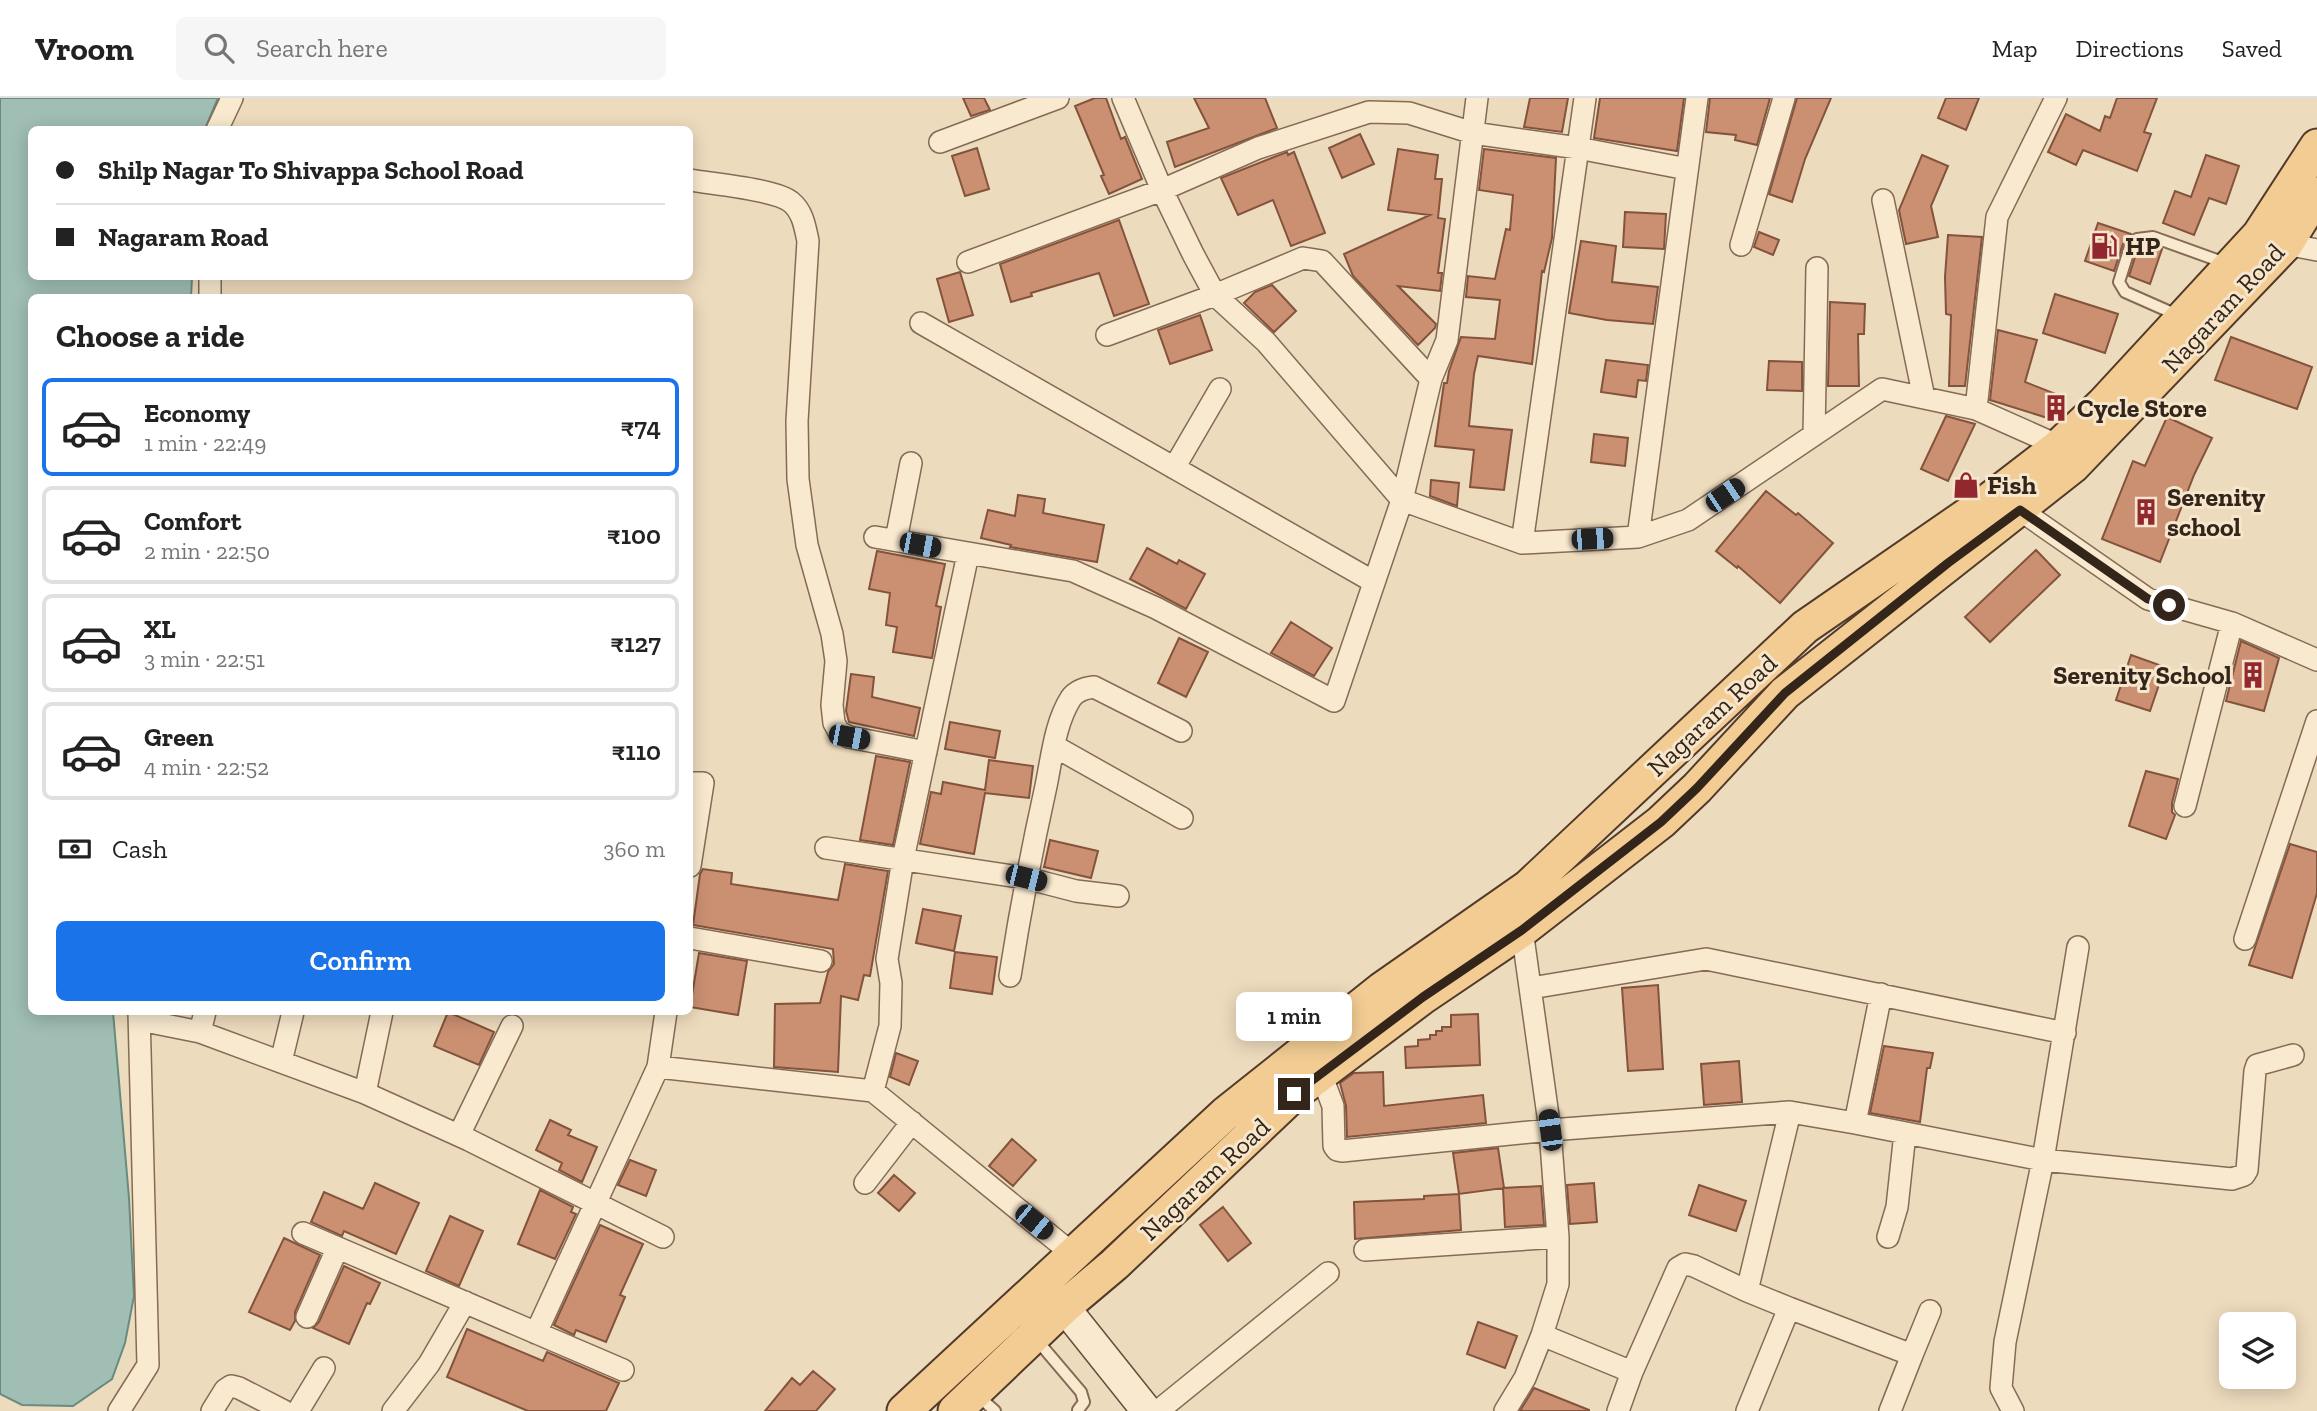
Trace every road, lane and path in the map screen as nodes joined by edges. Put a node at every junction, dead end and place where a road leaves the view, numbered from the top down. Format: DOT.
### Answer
graph roads {
  1 [pos="232,98"];
  2 [pos="1058,98"];
  3 [pos="1123,98"];
  4 [pos="1477,98"];
  5 [pos="1585,98"];
  6 [pos="1697,98"];
  7 [pos="1784,98"];
  8 [pos="2056,98"];
  9 [pos="219,126"];
  10 [pos="1472,133"];
  11 [pos="940,142"];
  12 [pos="2317,146"];
  13 [pos="1578,148"];
  14 [pos="1687,169"];
  15 [pos="693,180"];
  16 [pos="1162,190"];
  17 [pos="2317,194"];
  18 [pos="1883,200"];
  19 [pos="1741,245"];
  20 [pos="2301,247"];
  21 [pos="968,262"];
  22 [pos="2231,265"];
  23 [pos="1817,268"];
  24 [pos="1215,295"];
  25 [pos="2183,317"];
  26 [pos="921,323"];
  27 [pos="1107,335"];
  28 [pos="1431,379"];
  29 [pos="1220,389"];
  30 [pos="1924,398"];
  31 [pos="1976,409"];
  32 [pos="1814,435"];
  33 [pos="2059,446"];
  34 [pos="911,463"];
  35 [pos="1174,468"];
  36 [pos="1402,500"];
  37 [pos="2020,510"];
  38 [pos="1638,537"];
  39 [pos="1522,543"];
  40 [pos="1940,552"];
  41 [pos="968,554"];
  42 [pos="1374,582"];
  43 [pos="2231,623"];
  44 [pos="2317,660"];
  45 [pos="2317,721"];
  46 [pos="1181,731"];
  47 [pos="1054,746"];
  48 [pos="926,752"];
  49 [pos="693,783"];
  50 [pos="2185,806"];
  51 [pos="1182,818"];
  52 [pos="693,840"];
  53 [pos="826,848"];
  54 [pos="903,859"];
  55 [pos="1026,878"];
  56 [pos="1118,896"];
  57 [pos="1522,930"];
  58 [pos="693,939"];
  59 [pos="2245,939"];
  60 [pos="2078,947"];
  61 [pos="821,961"];
  62 [pos="1010,976"];
  63 [pos="1531,988"];
  64 [pos="1881,994"];
  65 [pos="292,1015"];
  66 [pos="381,1015"];
  67 [pos="667,1015"];
  68 [pos="139,1016"];
  69 [pos="202,1022"];
  70 [pos="512,1026"];
  71 [pos="2065,1033"];
  72 [pos="2293,1055"];
  73 [pos="282,1062"];
  74 [pos="658,1067"];
  75 [pos="1321,1074"];
  76 [pos="873,1091"];
  77 [pos="365,1093"];
  78 [pos="1790,1112"];
  79 [pos="912,1122"];
  80 [pos="1855,1123"];
  81 [pos="1550,1130"];
  82 [pos="1905,1133"];
  83 [pos="459,1135"];
  84 [pos="2043,1160"];
  85 [pos="865,1183"];
  86 [pos="596,1203"];
  87 [pos="303,1233"];
  88 [pos="663,1237"];
  89 [pos="1558,1237"];
  90 [pos="1888,1237"];
  91 [pos="337,1250"];
  92 [pos="1365,1250"];
  93 [pos="1074,1255"];
  94 [pos="1328,1273"];
  95 [pos="1747,1290"];
  96 [pos="465,1302"];
  97 [pos="1064,1307"];
  98 [pos="1789,1308"];
  99 [pos="1930,1311"];
  100 [pos="307,1317"];
  101 [pos="536,1333"];
  102 [pos="1542,1335"];
  103 [pos="1034,1337"];
  104 [pos="1912,1354"];
  105 [pos="324,1368"];
  106 [pos="623,1370"];
  107 [pos="1632,1372"];
  108 [pos="975,1405"];
  109 [pos="1078,1410"];
  110 [pos="119,1411"];
  111 [pos="212,1411"];
  112 [pos="284,1411"];
  113 [pos="298,1411"];
  114 [pos="393,1411"];
  115 [pos="904,1411"];
  116 [pos="1147,1411"];
  117 [pos="1158,1411"];
  118 [pos="1505,1411"];
  119 [pos="1618,1411"];
  120 [pos="1747,1411"];
  121 [pos="1890,1411"];
  122 [pos="2013,1411"];
  1 -- 9 [label="street"];
  2 -- 11 [label="street"];
  3 -- 16 [label="street"];
  4 -- 10 [label="street"];
  5 -- 13 [label="street"];
  6 -- 14 [label="street"];
  7 -- 19 [label="street"];
  8 -- 31 [label="street"];
  10 -- 13 [label="street"];
  10 -- 16 [label="street"];
  10 -- 28 [label="street"];
  12 -- 22 [label="main road, Nagaram Road"];
  13 -- 14 [label="street"];
  13 -- 39 [label="street"];
  14 -- 38 [label="street"];
  15 -- 48 [label="street"];
  16 -- 21 [label="street"];
  16 -- 24 [label="street"];
  17 -- 20 [label="main road, Nagaram Road"];
  18 -- 30 [label="street"];
  20 -- 37 [label="main road, Nagaram Road"];
  22 -- 25 [label="main road, Nagaram Road"];
  22 -- 25 [label="lane"];
  23 -- 32 [label="street"];
  24 -- 27 [label="street"];
  24 -- 28 [label="street"];
  24 -- 36 [label="street"];
  25 -- 33 [label="main road, Nagaram Road"];
  26 -- 35 [label="street"];
  28 -- 36 [label="street"];
  29 -- 35 [label="street"];
  30 -- 31 [label="street"];
  30 -- 32 [label="street"];
  31 -- 33 [label="street"];
  32 -- 38 [label="street"];
  33 -- 40 [label="main road, Nagaram Road"];
  34 -- 41 [label="street"];
  35 -- 42 [label="street"];
  36 -- 39 [label="street"];
  36 -- 42 [label="street"];
  37 -- 40 [label="main road, Nagaram Road"];
  37 -- 43 [label="street"];
  38 -- 39 [label="street"];
  40 -- 57 [label="main road, Nagaram Road"];
  40 -- 93 [label="main road, Nagaram Road"];
  41 -- 42 [label="street"];
  41 -- 48 [label="street"];
  43 -- 44 [label="street"];
  43 -- 50 [label="street"];
  45 -- 59 [label="street"];
  46 -- 47 [label="street"];
  47 -- 51 [label="street"];
  47 -- 55 [label="street"];
  48 -- 54 [label="street"];
  49 -- 52 [label="street"];
  53 -- 54 [label="street"];
  54 -- 55 [label="street"];
  54 -- 76 [label="street"];
  55 -- 56 [label="street"];
  55 -- 62 [label="street"];
  57 -- 63 [label="street"];
  57 -- 75 [label="main road, Nagaram Road"];
  58 -- 61 [label="street"];
  60 -- 71 [label="street"];
  63 -- 64 [label="street"];
  63 -- 81 [label="street"];
  64 -- 71 [label="street"];
  64 -- 80 [label="street"];
  65 -- 73 [label="street"];
  66 -- 77 [label="street"];
  67 -- 74 [label="street"];
  68 -- 69 [label="street"];
  68 -- 110 [label="street"];
  69 -- 73 [label="street"];
  70 -- 83 [label="street"];
  71 -- 84 [label="street"];
  72 -- 84 [label="street"];
  73 -- 77 [label="street"];
  74 -- 76 [label="street"];
  74 -- 86 [label="street"];
  75 -- 81 [label="street"];
  75 -- 97 [label="main road, Nagaram Road"];
  76 -- 79 [label="street"];
  77 -- 83 [label="street"];
  78 -- 80 [label="street"];
  78 -- 81 [label="street"];
  78 -- 95 [label="street"];
  79 -- 85 [label="street"];
  79 -- 93 [label="street"];
  80 -- 82 [label="street"];
  81 -- 89 [label="street"];
  82 -- 84 [label="street"];
  82 -- 90 [label="street"];
  83 -- 86 [label="street"];
  84 -- 122 [label="street"];
  86 -- 88 [label="street"];
  86 -- 101 [label="street"];
  87 -- 91 [label="street"];
  89 -- 92 [label="street"];
  89 -- 102 [label="street"];
  91 -- 96 [label="street"];
  91 -- 100 [label="street"];
  93 -- 115 [label="main road, Nagaram Road"];
  94 -- 117 [label="street"];
  95 -- 98 [label="street"];
  95 -- 107 [label="street"];
  96 -- 101 [label="street"];
  96 -- 114 [label="street"];
  97 -- 103 [label="main road, Nagaram Road"];
  97 -- 116 [label="street"];
  98 -- 104 [label="street"];
  98 -- 120 [label="street"];
  99 -- 104 [label="street"];
  101 -- 106 [label="street"];
  102 -- 107 [label="street"];
  102 -- 118 [label="street"];
  103 -- 108 [label="main road, Nagaram Road"];
  103 -- 109 [label="lane"];
  104 -- 121 [label="street"];
  105 -- 113 [label="street"];
  107 -- 119 [label="street"];
  111 -- 112 [label="street"];
}
